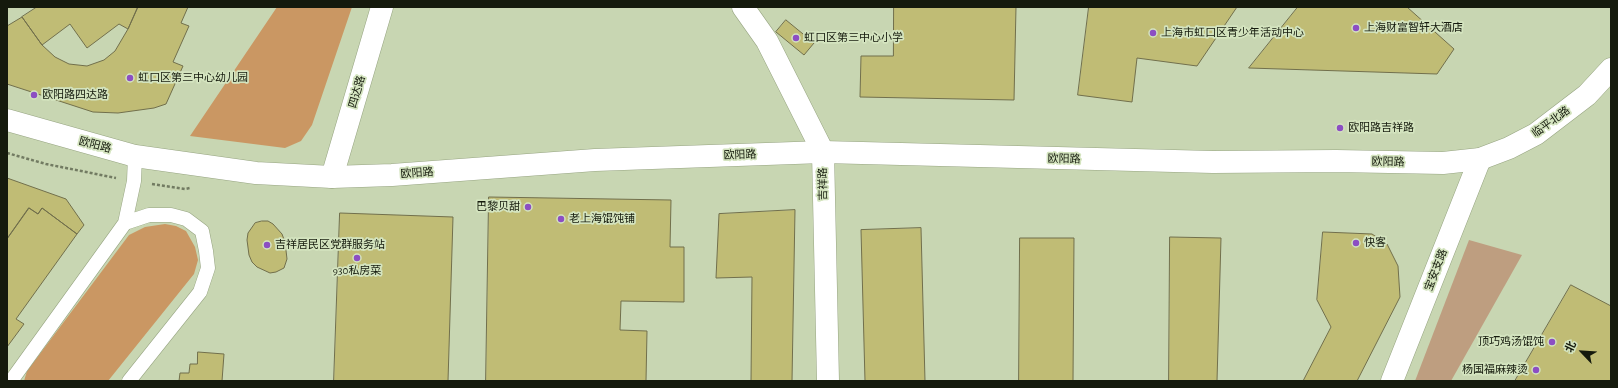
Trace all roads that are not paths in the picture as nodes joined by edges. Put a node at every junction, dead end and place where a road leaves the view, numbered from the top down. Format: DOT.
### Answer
graph roads {
  1 [pos="382,7"];
  2 [pos="743,7"];
  3 [pos="1611,69"];
  4 [pos="7,120"];
  5 [pos="823,152"];
  6 [pos="135,156"];
  7 [pos="1480,158"];
  8 [pos="332,177"];
  9 [pos="125,223"];
  10 [pos="11,381"];
  11 [pos="129,381"];
  12 [pos="828,381"];
  13 [pos="1392,381"];
  1 -- 8 [label="street, 四达路"];
  2 -- 5 [label="street, 吉祥路"];
  3 -- 7 [label="street, 临平北路"];
  4 -- 6 [label="street, 欧阳路"];
  5 -- 7 [label="street, 欧阳路"];
  5 -- 8 [label="street, 欧阳路"];
  5 -- 12 [label="street, 吉祥路"];
  6 -- 8 [label="street, 欧阳路"];
  6 -- 9 [label="lane"];
  7 -- 13 [label="street, 宝安支路"];
  9 -- 10 [label="lane"];
  9 -- 11 [label="lane"];
}
